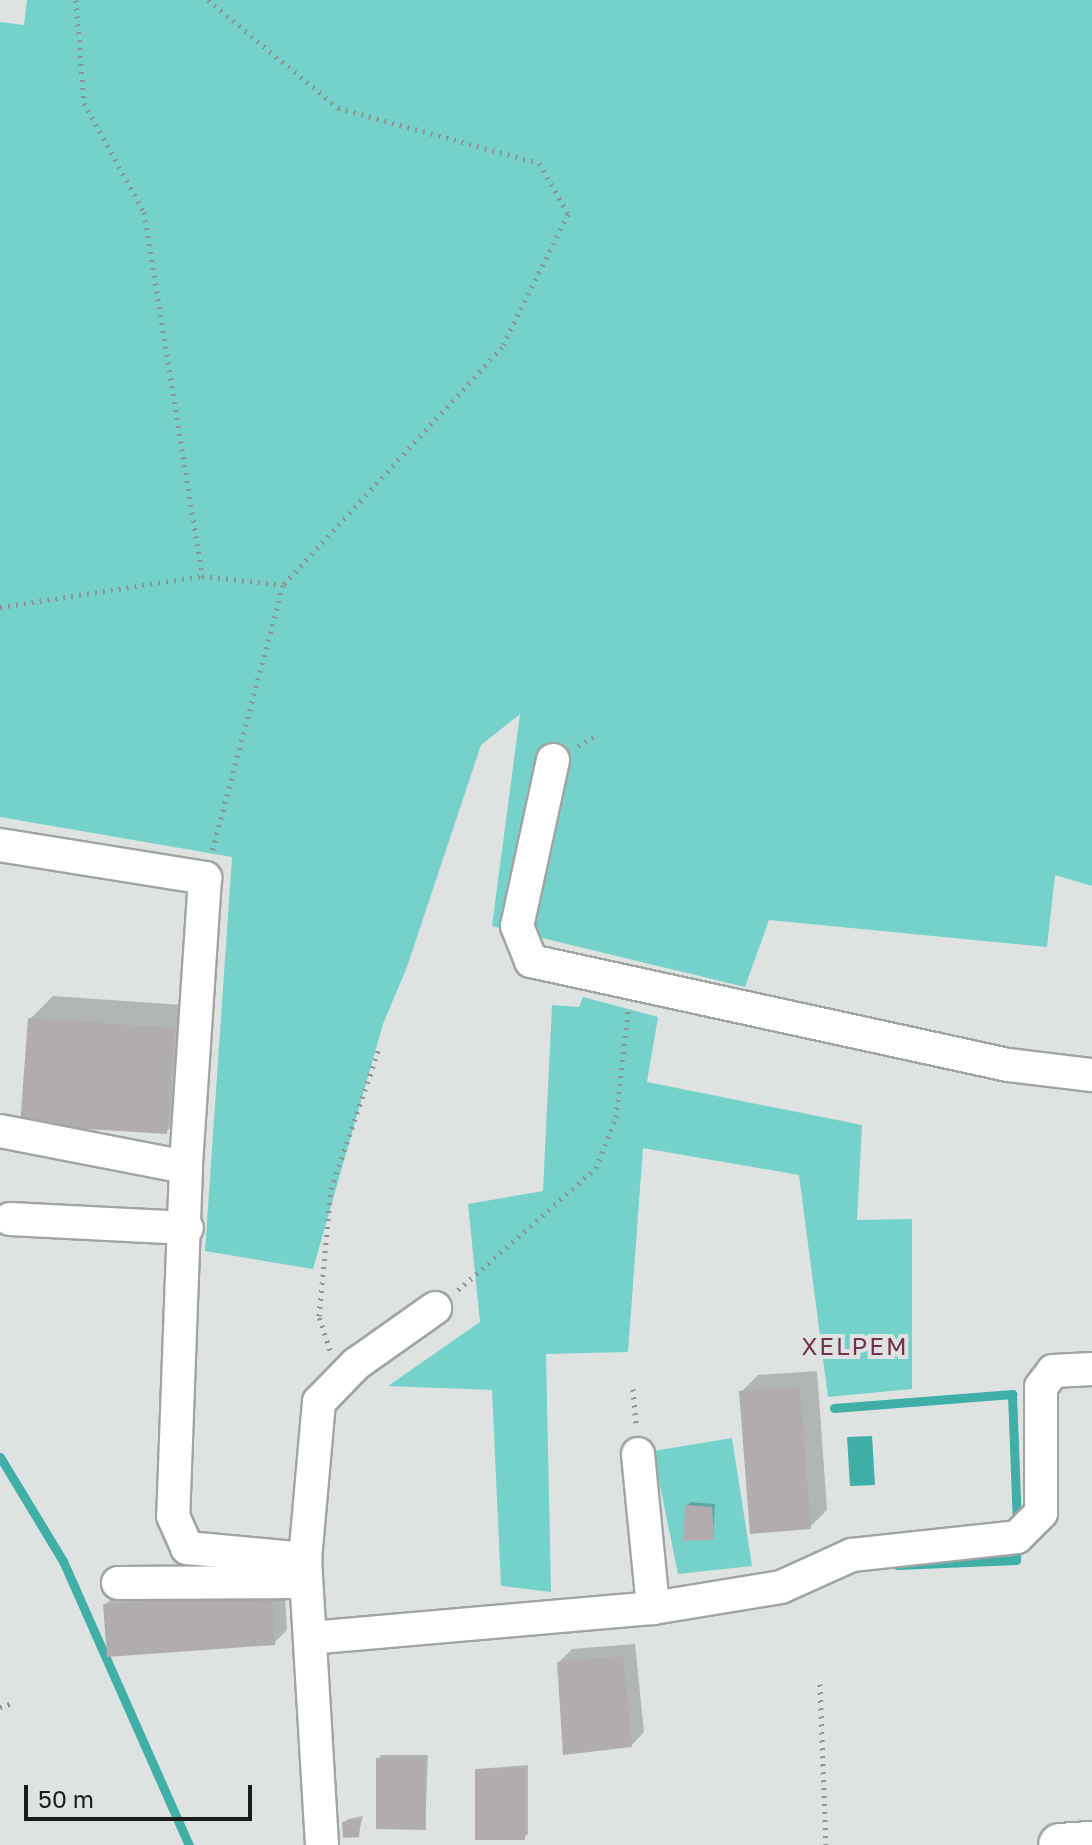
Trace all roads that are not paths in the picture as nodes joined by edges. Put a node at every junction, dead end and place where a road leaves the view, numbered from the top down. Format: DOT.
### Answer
graph roads {
  1 [pos="553,760"];
  2 [pos="0,845"];
  3 [pos="1092,1075"];
  4 [pos="0,1131"];
  5 [pos="186,1167"];
  6 [pos="10,1219"];
  7 [pos="187,1228"];
  8 [pos="435,1308"];
  9 [pos="1092,1369"];
  10 [pos="638,1454"];
  11 [pos="305,1570"];
  12 [pos="118,1583"];
  13 [pos="653,1608"];
  14 [pos="310,1638"];
  15 [pos="1092,1843"];
  16 [pos="322,1845"];
  17 [pos="1060,1845"];
  1 -- 3 [label="street"];
  2 -- 5 [label="street"];
  4 -- 5 [label="street"];
  5 -- 7 [label="street"];
  6 -- 7 [label="street"];
  7 -- 11 [label="street"];
  8 -- 11 [label="street"];
  9 -- 13 [label="street"];
  10 -- 13 [label="street"];
  11 -- 12 [label="street"];
  11 -- 14 [label="street"];
  13 -- 14 [label="street"];
  14 -- 16 [label="street"];
  15 -- 17 [label="main road"];
}
